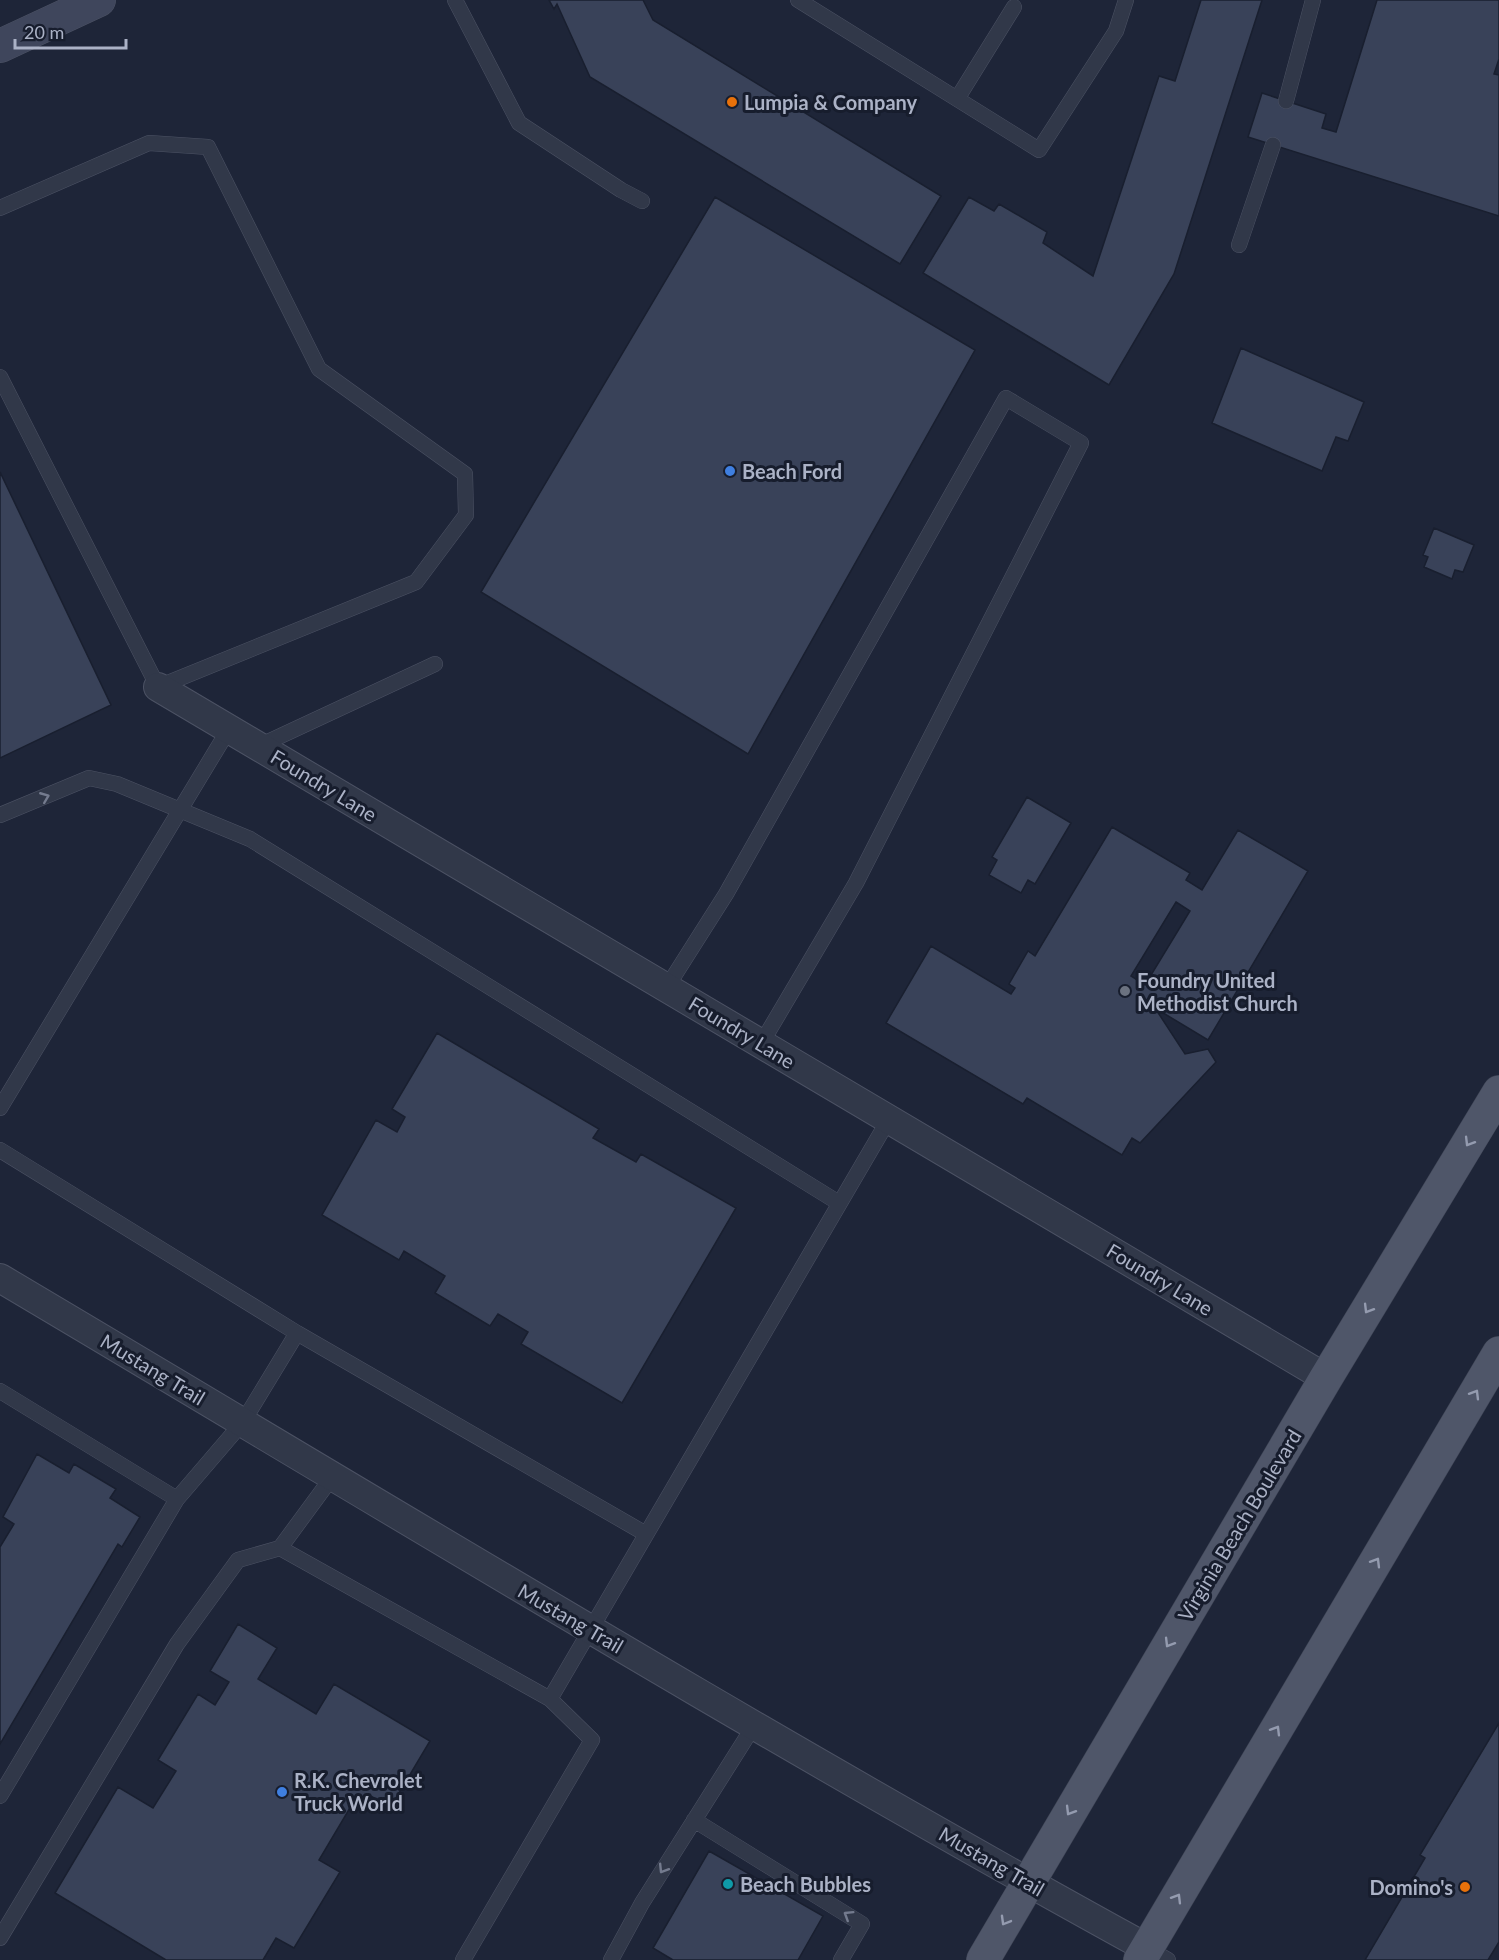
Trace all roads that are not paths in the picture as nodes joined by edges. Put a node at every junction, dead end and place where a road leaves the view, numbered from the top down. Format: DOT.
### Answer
graph roads {
  1 [pos="99,0"];
  2 [pos="455,0"];
  3 [pos="798,0"];
  4 [pos="1126,0"];
  5 [pos="1313,0"];
  6 [pos="1011,2"];
  7 [pos="0,46"];
  8 [pos="957,99"];
  9 [pos="1286,101"];
  10 [pos="1274,145"];
  11 [pos="642,201"];
  12 [pos="0,208"];
  13 [pos="1239,245"];
  14 [pos="0,377"];
  15 [pos="435,664"];
  16 [pos="158,687"];
  17 [pos="230,729"];
  18 [pos="259,746"];
  19 [pos="181,809"];
  20 [pos="0,815"];
  21 [pos="667,987"];
  22 [pos="762,1044"];
  23 [pos="1499,1092"];
  24 [pos="0,1108"];
  25 [pos="889,1119"];
  26 [pos="0,1150"];
  27 [pos="839,1203"];
  28 [pos="0,1278"];
  29 [pos="297,1333"];
  30 [pos="1499,1353"];
  31 [pos="1326,1378"];
  32 [pos="2,1396"];
  33 [pos="243,1422"];
  34 [pos="333,1476"];
  35 [pos="177,1499"];
  36 [pos="646,1533"];
  37 [pos="280,1548"];
  38 [pos="590,1629"];
  39 [pos="550,1699"];
  40 [pos="755,1724"];
  41 [pos="0,1796"];
  42 [pos="694,1820"];
  43 [pos="1028,1882"];
  44 [pos="0,1938"];
  45 [pos="1152,1956"];
  46 [pos="463,1960"];
  47 [pos="611,1960"];
  48 [pos="842,1960"];
  49 [pos="983,1960"];
  1 -- 7 [label="street"];
  2 -- 11 [label="lane"];
  3 -- 8 [label="lane"];
  4 -- 8 [label="lane"];
  5 -- 9 [label="lane"];
  6 -- 8 [label="lane"];
  10 -- 13 [label="lane"];
  12 -- 16 [label="lane"];
  14 -- 16 [label="lane"];
  15 -- 18 [label="lane"];
  16 -- 17 [label="street, Foundry Lane"];
  17 -- 18 [label="street, Foundry Lane"];
  17 -- 19 [label="lane"];
  18 -- 21 [label="street, Foundry Lane"];
  20 -- 19 [label="lane, one-way"];
  19 -- 24 [label="lane"];
  19 -- 27 [label="lane"];
  21 -- 22 [label="street, Foundry Lane"];
  21 -- 22 [label="lane"];
  22 -- 25 [label="street, Foundry Lane"];
  23 -- 31 [label="main road, Virginia Beach Boulevard, one-way"];
  25 -- 27 [label="lane"];
  25 -- 31 [label="street, Foundry Lane"];
  26 -- 29 [label="lane"];
  27 -- 36 [label="lane"];
  28 -- 33 [label="street, Mustang Trail"];
  29 -- 33 [label="lane"];
  29 -- 36 [label="lane"];
  45 -- 30 [label="main road, one-way"];
  31 -- 43 [label="main road, Virginia Beach Boulevard, one-way"];
  32 -- 35 [label="lane"];
  33 -- 34 [label="street, Mustang Trail"];
  33 -- 35 [label="lane"];
  34 -- 37 [label="lane"];
  34 -- 38 [label="street, Mustang Trail"];
  35 -- 41 [label="lane"];
  36 -- 38 [label="lane"];
  37 -- 39 [label="lane"];
  37 -- 44 [label="lane"];
  38 -- 39 [label="lane"];
  38 -- 40 [label="street, Mustang Trail"];
  39 -- 46 [label="lane"];
  40 -- 42 [label="lane"];
  40 -- 43 [label="street, Mustang Trail"];
  42 -- 47 [label="lane, one-way"];
  48 -- 42 [label="lane, one-way"];
  43 -- 45 [label="street, Mustang Trail"];
  43 -- 49 [label="main road, Virginia Beach Boulevard, one-way"];
}
